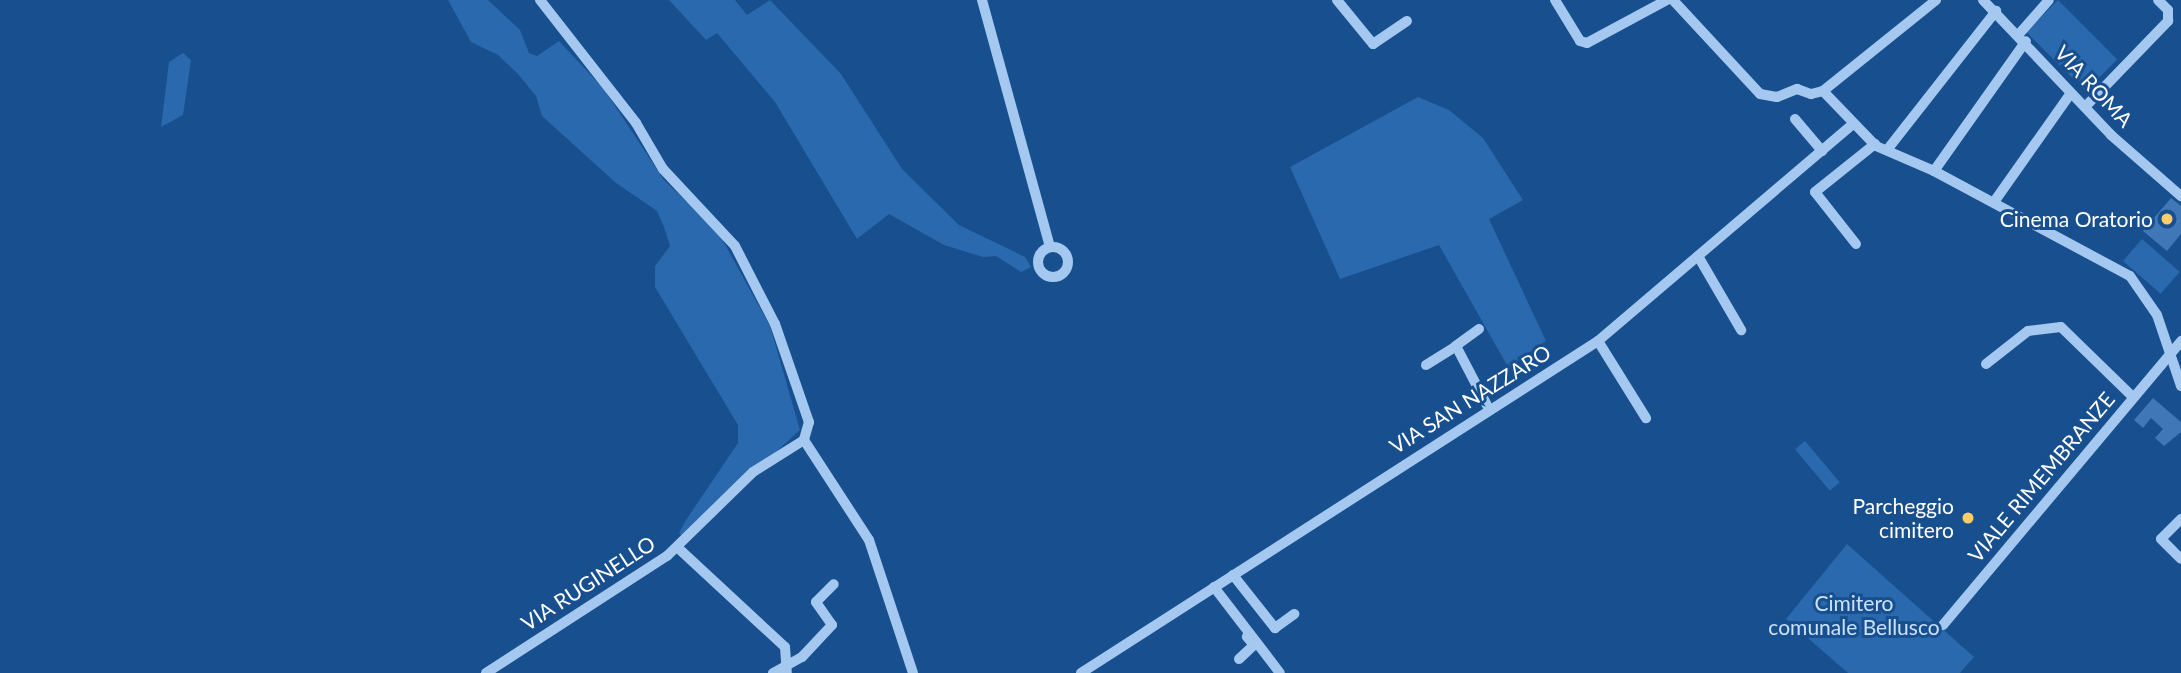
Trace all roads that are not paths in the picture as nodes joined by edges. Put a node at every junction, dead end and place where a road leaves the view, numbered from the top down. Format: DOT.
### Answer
graph roads {
  1 [pos="540,0"];
  2 [pos="982,0"];
  3 [pos="1337,0"];
  4 [pos="1555,0"];
  5 [pos="1667,0"];
  6 [pos="1673,0"];
  7 [pos="1936,0"];
  8 [pos="1983,0"];
  9 [pos="2049,0"];
  10 [pos="2158,0"];
  11 [pos="1996,11"];
  12 [pos="1407,21"];
  13 [pos="2023,38"];
  14 [pos="2123,52"];
  15 [pos="2132,62"];
  16 [pos="1823,91"];
  17 [pos="2071,93"];
  18 [pos="2085,107"];
  19 [pos="1795,119"];
  20 [pos="1853,124"];
  21 [pos="1875,145"];
  22 [pos="1887,150"];
  23 [pos="1822,151"];
  24 [pos="1934,170"];
  25 [pos="2179,189"];
  26 [pos="1994,202"];
  27 [pos="1856,244"];
  28 [pos="1050,247"];
  29 [pos="1698,256"];
  30 [pos="1479,329"];
  31 [pos="1741,330"];
  32 [pos="1598,341"];
  33 [pos="2181,341"];
  34 [pos="1456,346"];
  35 [pos="2169,355"];
  36 [pos="1986,364"];
  37 [pos="1426,365"];
  38 [pos="2181,386"];
  39 [pos="2133,397"];
  40 [pos="1489,409"];
  41 [pos="1646,418"];
  42 [pos="804,440"];
  43 [pos="2181,519"];
  44 [pos="677,547"];
  45 [pos="2181,559"];
  46 [pos="1233,575"];
  47 [pos="834,583"];
  48 [pos="1212,589"];
  49 [pos="1294,614"];
  50 [pos="1943,625"];
  51 [pos="1239,659"];
  52 [pos="789,661"];
  53 [pos="485,673"];
  54 [pos="773,673"];
  55 [pos="787,673"];
  56 [pos="913,673"];
  57 [pos="1081,673"];
  58 [pos="1280,673"];
  1 -- 42 [label="street"];
  2 -- 28 [label="street"];
  3 -- 12 [label="street"];
  4 -- 5 [label="street"];
  6 -- 16 [label="street"];
  7 -- 16 [label="street"];
  8 -- 11 [label="street, VIA ROMA"];
  9 -- 13 [label="street"];
  10 -- 15 [label="street"];
  11 -- 13 [label="street, VIA ROMA"];
  11 -- 22 [label="street"];
  13 -- 17 [label="street, VIA ROMA"];
  13 -- 24 [label="street"];
  14 -- 15 [label="street"];
  15 -- 18 [label="street"];
  16 -- 20 [label="street"];
  17 -- 18 [label="street, VIA ROMA"];
  17 -- 26 [label="street"];
  18 -- 25 [label="street, VIA ROMA"];
  19 -- 23 [label="street"];
  20 -- 21 [label="street"];
  20 -- 23 [label="street, VIA SAN NAZZARO"];
  21 -- 22 [label="street"];
  21 -- 27 [label="street"];
  22 -- 24 [label="street"];
  23 -- 29 [label="street, VIA SAN NAZZARO"];
  24 -- 26 [label="street"];
  26 -- 35 [label="street"];
  29 -- 31 [label="street"];
  29 -- 32 [label="street, VIA SAN NAZZARO"];
  30 -- 34 [label="street"];
  32 -- 40 [label="street, VIA SAN NAZZARO"];
  32 -- 41 [label="street"];
  33 -- 35 [label="street, VIALE RIMEMBRANZE"];
  34 -- 37 [label="street"];
  34 -- 40 [label="street"];
  35 -- 38 [label="street"];
  35 -- 39 [label="street, VIALE RIMEMBRANZE"];
  36 -- 39 [label="street"];
  39 -- 50 [label="street, VIALE RIMEMBRANZE"];
  40 -- 46 [label="street, VIA SAN NAZZARO"];
  42 -- 44 [label="street, VIA RUGINELLO"];
  42 -- 56 [label="street"];
  43 -- 45 [label="street"];
  44 -- 52 [label="street"];
  44 -- 53 [label="street, VIA RUGINELLO"];
  46 -- 48 [label="street, VIA SAN NAZZARO"];
  46 -- 49 [label="street"];
  47 -- 52 [label="street"];
  48 -- 51 [label="street"];
  48 -- 57 [label="street, VIA SAN NAZZARO"];
  48 -- 58 [label="street"];
  52 -- 54 [label="street"];
  52 -- 55 [label="street"];
}
